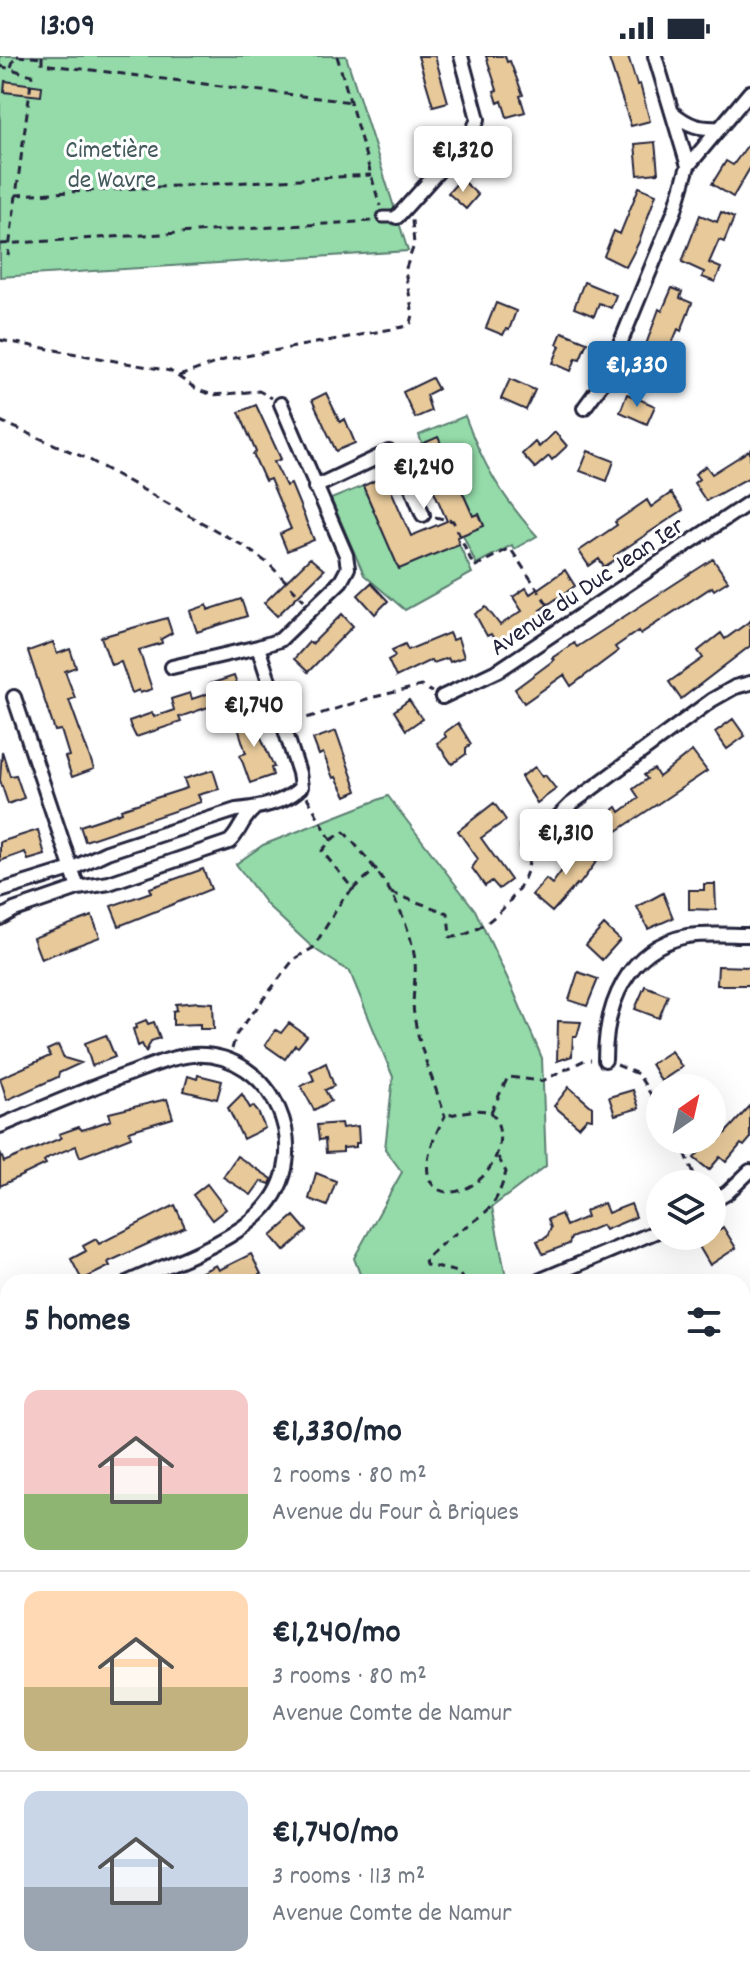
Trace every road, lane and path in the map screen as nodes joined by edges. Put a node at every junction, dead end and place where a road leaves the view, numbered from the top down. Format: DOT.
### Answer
graph roads {
  1 [pos="16,56"];
  2 [pos="337,56"];
  3 [pos="461,56"];
  4 [pos="655,56"];
  5 [pos="42,57"];
  6 [pos="0,66"];
  7 [pos="11,67"];
  8 [pos="750,92"];
  9 [pos="351,102"];
  10 [pos="672,112"];
  11 [pos="720,128"];
  12 [pos="688,166"];
  13 [pos="372,175"];
  14 [pos="16,195"];
  15 [pos="409,206"];
  16 [pos="383,217"];
  17 [pos="397,217"];
  18 [pos="9,243"];
  19 [pos="0,244"];
  20 [pos="8,256"];
  21 [pos="0,340"];
  22 [pos="179,376"];
  23 [pos="281,404"];
  24 [pos="584,408"];
  25 [pos="0,421"];
  26 [pos="315,487"];
  27 [pos="750,502"];
  28 [pos="423,515"];
  29 [pos="313,609"];
  30 [pos="563,627"];
  31 [pos="258,647"];
  32 [pos="172,667"];
  33 [pos="750,683"];
  34 [pos="14,697"];
  35 [pos="442,697"];
  36 [pos="283,726"];
  37 [pos="301,787"];
  38 [pos="254,809"];
  39 [pos="331,840"];
  40 [pos="528,847"];
  41 [pos="377,868"];
  42 [pos="71,869"];
  43 [pos="78,888"];
  44 [pos="353,889"];
  45 [pos="0,891"];
  46 [pos="391,893"];
  47 [pos="0,918"];
  48 [pos="750,935"];
  49 [pos="605,1060"];
  50 [pos="228,1061"];
  51 [pos="646,1087"];
  52 [pos="491,1112"];
  53 [pos="445,1116"];
  54 [pos="0,1126"];
  55 [pos="497,1155"];
  56 [pos="750,1171"];
  57 [pos="726,1194"];
  58 [pos="646,1236"];
  59 [pos="146,1274"];
  60 [pos="459,1274"];
  61 [pos="555,1274"];
  1 -- 5 [label="path"];
  1 -- 7 [label="path"];
  2 -- 9 [label="path"];
  3 -- 15 [label="street"];
  4 -- 10 [label="street"];
  5 -- 9 [label="path"];
  6 -- 7 [label="path"];
  7 -- 14 [label="path"];
  8 -- 11 [label="street"];
  9 -- 13 [label="path"];
  10 -- 11 [label="street"];
  10 -- 12 [label="street"];
  11 -- 12 [label="street"];
  12 -- 24 [label="street"];
  13 -- 14 [label="path"];
  13 -- 16 [label="path"];
  14 -- 18 [label="path"];
  15 -- 17 [label="street"];
  15 -- 22 [label="path"];
  16 -- 17 [label="street"];
  16 -- 18 [label="path"];
  18 -- 19 [label="path"];
  18 -- 20 [label="path"];
  21 -- 22 [label="path"];
  22 -- 23 [label="path"];
  23 -- 26 [label="street"];
  25 -- 29 [label="path"];
  26 -- 28 [label="street"];
  26 -- 29 [label="street"];
  27 -- 30 [label="street, Avenue du Duc Jean Ier"];
  28 -- 30 [label="path"];
  29 -- 31 [label="street"];
  30 -- 35 [label="street, Avenue du Duc Jean Ier"];
  31 -- 32 [label="street"];
  31 -- 36 [label="street"];
  33 -- 40 [label="street"];
  34 -- 42 [label="street"];
  35 -- 36 [label="path"];
  36 -- 37 [label="street"];
  37 -- 38 [label="street"];
  37 -- 39 [label="path"];
  38 -- 42 [label="street"];
  38 -- 43 [label="street"];
  39 -- 41 [label="path"];
  39 -- 44 [label="path"];
  40 -- 46 [label="path"];
  41 -- 44 [label="path"];
  41 -- 46 [label="path"];
  42 -- 43 [label="street"];
  42 -- 45 [label="street"];
  43 -- 47 [label="street"];
  44 -- 50 [label="path"];
  46 -- 53 [label="path"];
  48 -- 49 [label="street"];
  49 -- 51 [label="path"];
  49 -- 52 [label="path"];
  50 -- 54 [label="street"];
  50 -- 59 [label="street"];
  52 -- 53 [label="path"];
  52 -- 55 [label="path"];
  53 -- 55 [label="path"];
  55 -- 60 [label="path"];
  56 -- 57 [label="street"];
  58 -- 61 [label="street"];
}
